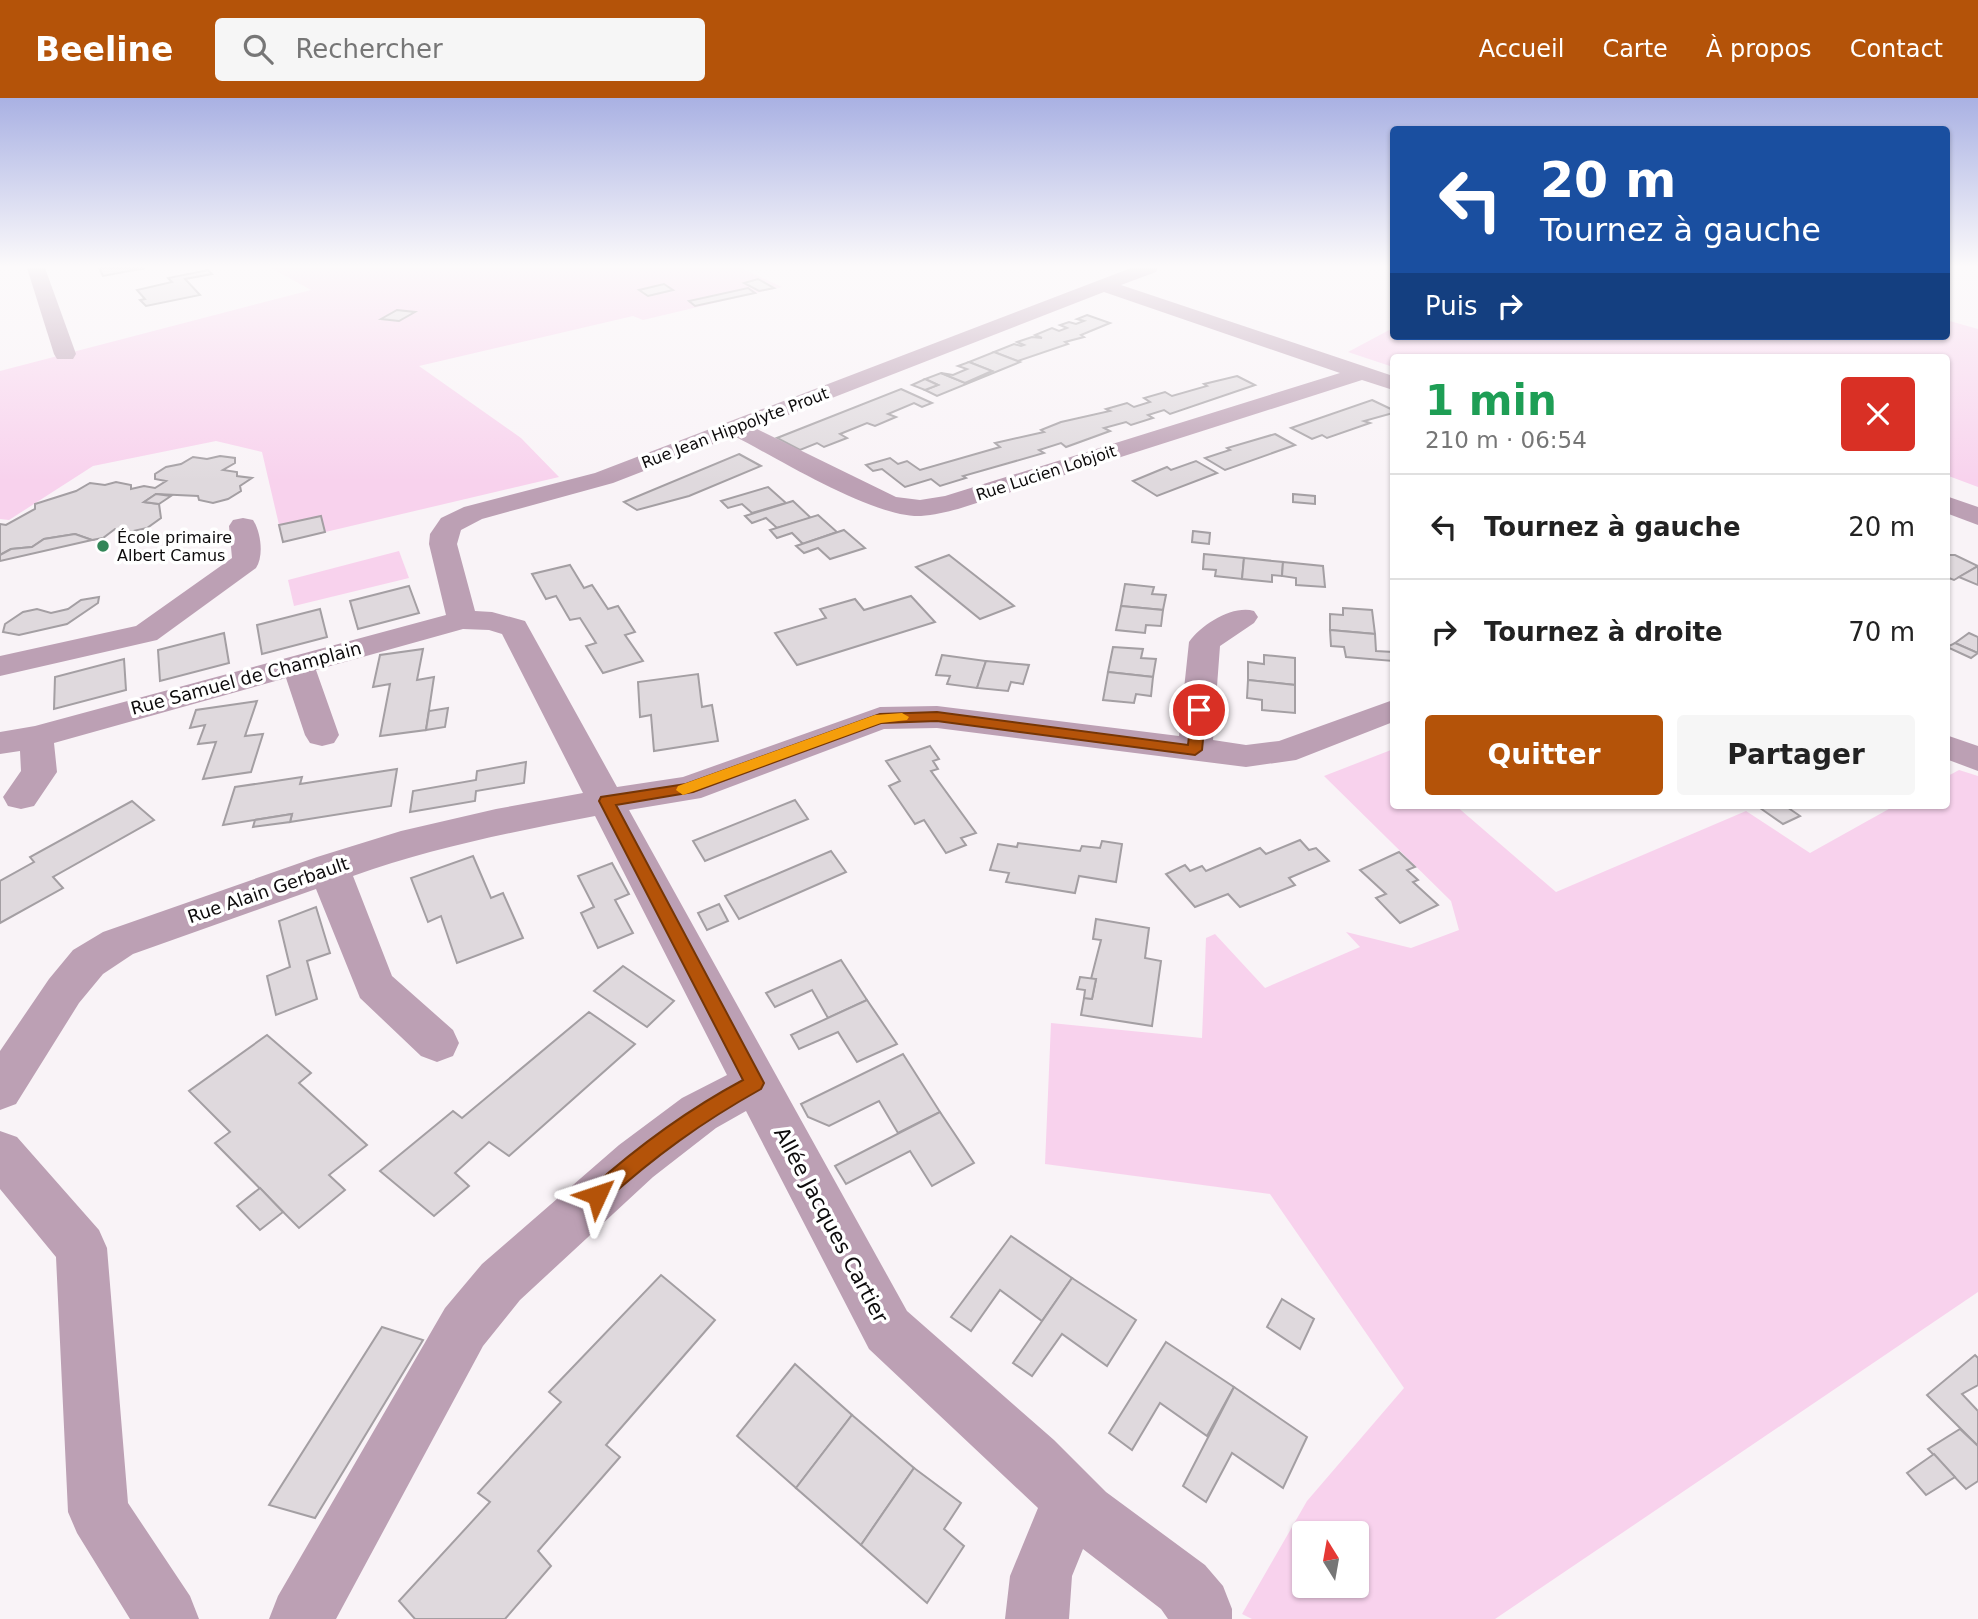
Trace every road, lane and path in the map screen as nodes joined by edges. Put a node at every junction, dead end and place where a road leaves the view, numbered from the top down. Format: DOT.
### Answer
graph roads {
  1 [pos="60,339"];
  2 [pos="965,339"];
  3 [pos="1262,339"];
  4 [pos="65,354"];
  5 [pos="1362,373"];
  6 [pos="1390,382"];
  7 [pos="737,428"];
  8 [pos="1950,506"];
  9 [pos="1978,517"];
  10 [pos="243,526"];
  11 [pos="1243,617"];
  12 [pos="477,621"];
  13 [pos="297,663"];
  14 [pos="0,666"];
  15 [pos="1390,711"];
  16 [pos="322,735"];
  17 [pos="36,737"];
  18 [pos="0,743"];
  19 [pos="1950,748"];
  20 [pos="1195,750"];
  21 [pos="1978,759"];
  22 [pos="21,797"];
  23 [pos="606,801"];
  24 [pos="331,867"];
  25 [pos="438,1043"];
  26 [pos="755,1083"];
  27 [pos="0,1090"];
  28 [pos="0,1153"];
  29 [pos="1072,1499"];
  30 [pos="167,1619"];
  31 [pos="301,1619"];
  32 [pos="1037,1619"];
  33 [pos="1200,1619"];
  1 -- 4 [label="street"];
  2 -- 7 [label="street, Rue Jean Hippolyte Prout"];
  3 -- 5 [label="street"];
  5 -- 6 [label="street"];
  5 -- 7 [label="street, Rue Lucien Lobjoit"];
  7 -- 12 [label="street, Rue Jean Hippolyte Prout"];
  8 -- 9 [label="street"];
  10 -- 14 [label="street"];
  11 -- 20 [label="street"];
  12 -- 13 [label="street, Rue Samuel de Champlain"];
  12 -- 23 [label="street, Allée Jacques Cartier"];
  13 -- 16 [label="street"];
  13 -- 17 [label="street, Rue Samuel de Champlain"];
  15 -- 20 [label="street, Rue Alain Gerbault"];
  17 -- 18 [label="street, Rue Samuel de Champlain"];
  17 -- 22 [label="street"];
  19 -- 21 [label="street"];
  20 -- 23 [label="street, Rue Alain Gerbault"];
  23 -- 24 [label="street, Rue Alain Gerbault"];
  23 -- 26 [label="street, Allée Jacques Cartier"];
  24 -- 25 [label="street"];
  24 -- 27 [label="street, Rue Alain Gerbault"];
  26 -- 29 [label="street, Allée Jacques Cartier"];
  26 -- 31 [label="street"];
  28 -- 30 [label="street"];
  29 -- 32 [label="street"];
  29 -- 33 [label="street, Allée Jacques Cartier"];
}
